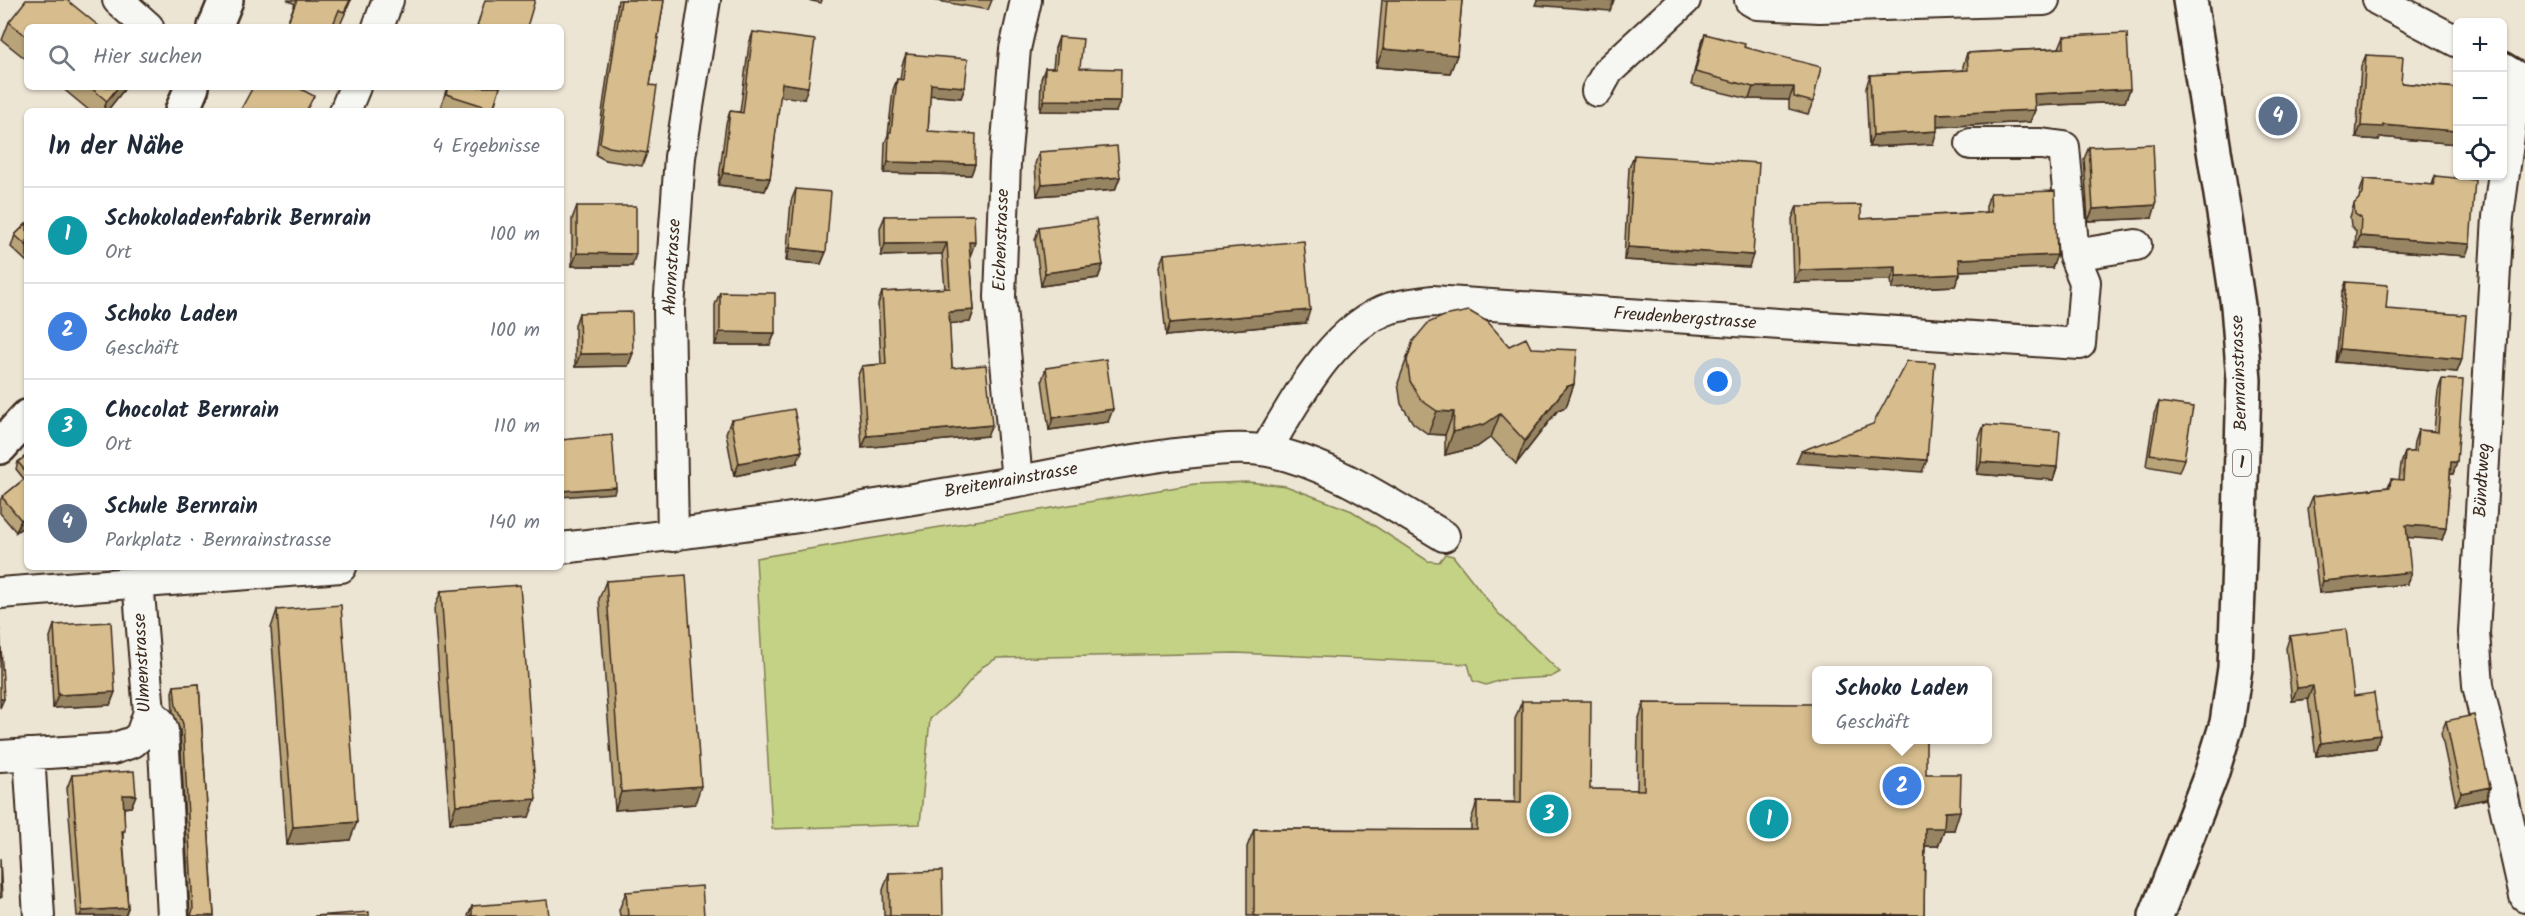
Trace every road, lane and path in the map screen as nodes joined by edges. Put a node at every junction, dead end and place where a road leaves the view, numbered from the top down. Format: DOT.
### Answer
graph roads {
  1 [pos="118,0"];
  2 [pos="226,0"];
  3 [pos="388,0"];
  4 [pos="705,0"];
  5 [pos="1026,0"];
  6 [pos="1685,0"];
  7 [pos="1750,0"];
  8 [pos="2044,0"];
  9 [pos="2190,0"];
  10 [pos="2378,0"];
  11 [pos="145,24"];
  12 [pos="216,24"];
  13 [pos="379,24"];
  14 [pos="2453,40"];
  15 [pos="2507,71"];
  16 [pos="191,90"];
  17 [pos="354,90"];
  18 [pos="1597,91"];
  19 [pos="183,108"];
  20 [pos="346,108"];
  21 [pos="1971,144"];
  22 [pos="2136,245"];
  23 [pos="2073,255"];
  24 [pos="24,420"];
  25 [pos="0,447"];
  26 [pos="1266,450"];
  27 [pos="1017,481"];
  28 [pos="673,536"];
  29 [pos="1444,536"];
  30 [pos="564,548"];
  31 [pos="276,570"];
  32 [pos="138,581"];
  33 [pos="0,593"];
  34 [pos="149,712"];
  35 [pos="14,755"];
  36 [pos="2525,896"];
  37 [pos="39,916"];
  38 [pos="173,916"];
  39 [pos="2156,916"];
  1 -- 11 [label="street"];
  2 -- 12 [label="main road"];
  3 -- 13 [label="street"];
  4 -- 28 [label="street, Ahornstrasse"];
  5 -- 27 [label="street, Eichenstrasse"];
  6 -- 18 [label="street"];
  7 -- 8 [label="street"];
  9 -- 39 [label="main road, Bernrainstrasse / 1"];
  10 -- 14 [label="street"];
  15 -- 36 [label="street, Bündtweg"];
  16 -- 19 [label="main road"];
  17 -- 20 [label="street"];
  21 -- 23 [label="street, Freudenbergstrasse"];
  22 -- 23 [label="street"];
  23 -- 26 [label="street, Freudenbergstrasse"];
  24 -- 25 [label="main road"];
  26 -- 27 [label="street, Breitenrainstrasse"];
  26 -- 29 [label="street, Breitenrainstrasse"];
  27 -- 28 [label="street, Breitenrainstrasse"];
  28 -- 30 [label="street, Breitenrainstrasse"];
  31 -- 32 [label="street"];
  32 -- 33 [label="street"];
  32 -- 34 [label="street, Ulmenstrasse"];
  34 -- 35 [label="street, Ulmenstrasse"];
  34 -- 38 [label="street"];
  35 -- 37 [label="street, Ulmenstrasse"];
}
